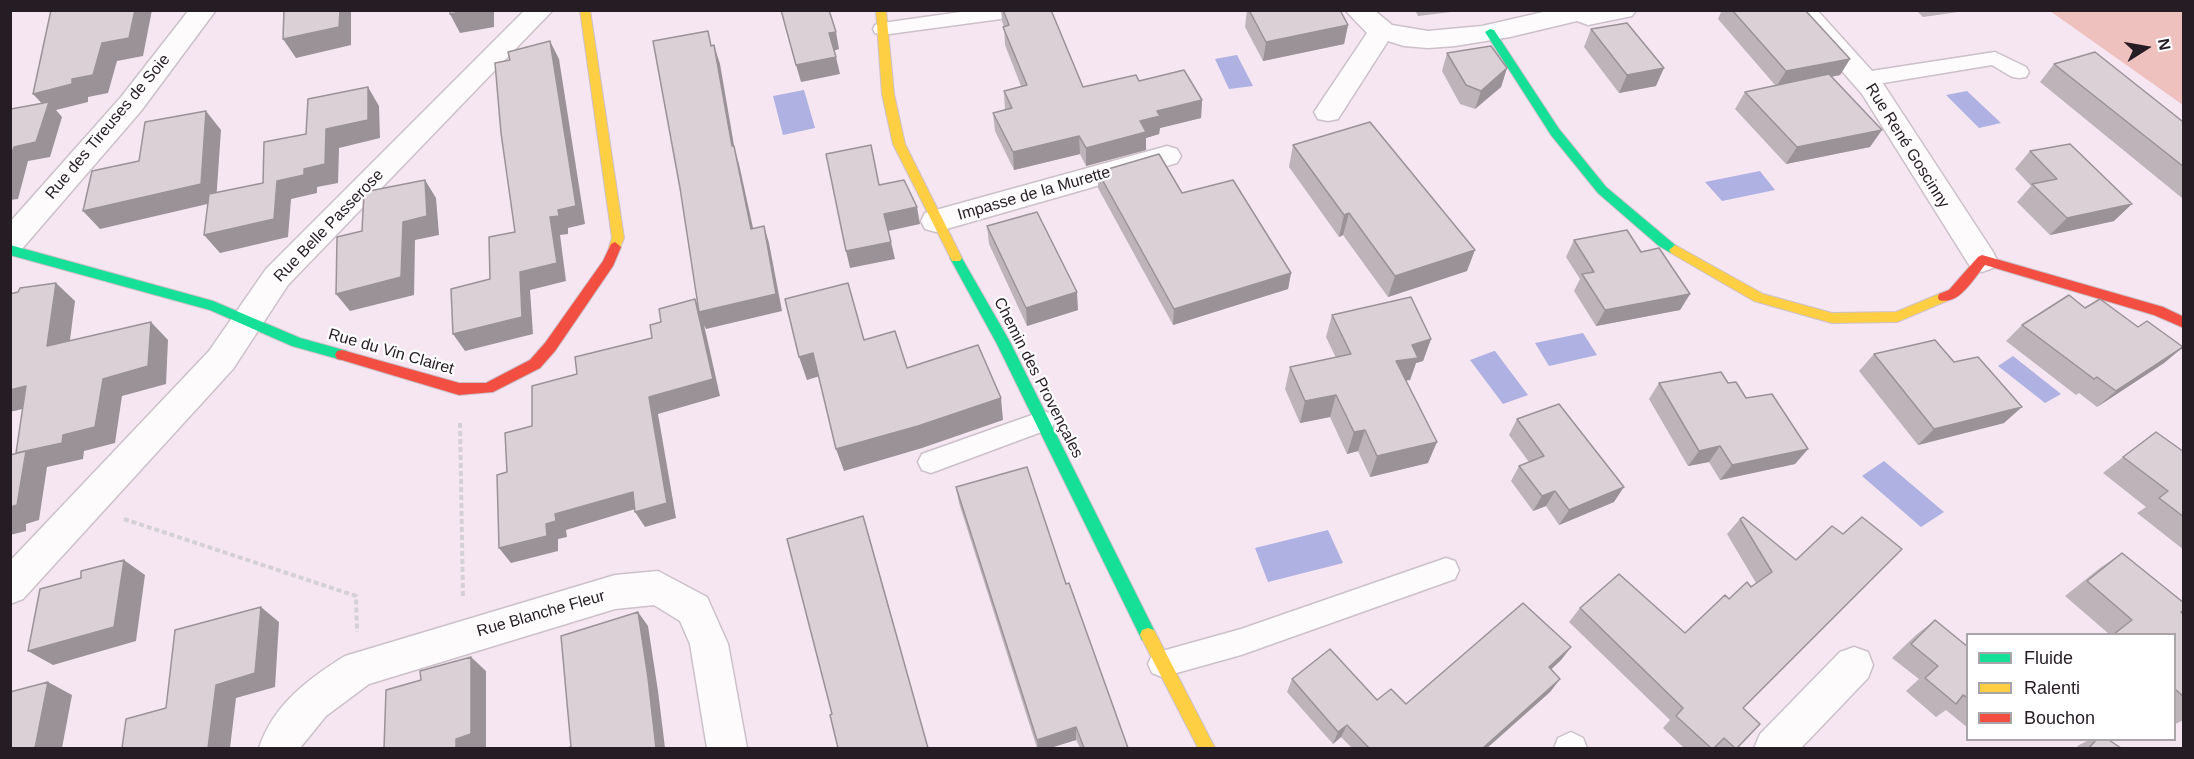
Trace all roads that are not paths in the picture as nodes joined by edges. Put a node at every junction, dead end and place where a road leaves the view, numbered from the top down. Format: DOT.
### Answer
graph roads {
  1 [pos="203,10"];
  2 [pos="540,10"];
  3 [pos="585,10"];
  4 [pos="1023,10"];
  5 [pos="1358,10"];
  6 [pos="1623,10"];
  7 [pos="1802,10"];
  8 [pos="1583,11"];
  9 [pos="881,20"];
  10 [pos="1382,31"];
  11 [pos="1490,32"];
  12 [pos="2019,72"];
  13 [pos="1865,79"];
  14 [pos="1329,112"];
  15 [pos="1167,156"];
  16 [pos="936,221"];
  17 [pos="10,242"];
  18 [pos="10,250"];
  19 [pos="1982,260"];
  20 [pos="247,320"];
  21 [pos="2184,324"];
  22 [pos="1042,421"];
  23 [pos="931,462"];
  24 [pos="1446,570"];
  25 [pos="10,587"];
  26 [pos="1162,664"];
  27 [pos="1854,665"];
  28 [pos="279,748"];
  29 [pos="727,748"];
  30 [pos="1207,748"];
  31 [pos="1568,748"];
  32 [pos="1573,748"];
  33 [pos="1774,748"];
  1 -- 17 [label="street, Rue des Tireuses de Soie"];
  2 -- 20 [label="street, Rue Belle Passerose"];
  3 -- 20 [label="street, Rue du Vin Clairet"];
  4 -- 9 [label="lane"];
  5 -- 10 [label="street"];
  6 -- 8 [label="street"];
  7 -- 13 [label="street, Rue René Goscinny"];
  8 -- 11 [label="street"];
  9 -- 16 [label="street, Chemin des Provençales"];
  10 -- 11 [label="street"];
  10 -- 14 [label="street"];
  11 -- 19 [label="street"];
  12 -- 13 [label="lane"];
  13 -- 19 [label="street, Rue René Goscinny"];
  15 -- 16 [label="street, Impasse de la Murette"];
  16 -- 22 [label="street, Chemin des Provençales"];
  18 -- 20 [label="street, Rue du Vin Clairet"];
  19 -- 21 [label="street"];
  20 -- 25 [label="street, Rue Belle Passerose"];
  22 -- 23 [label="lane"];
  22 -- 26 [label="street, Chemin des Provençales"];
  24 -- 26 [label="lane"];
  26 -- 30 [label="street, Chemin des Provençales"];
  27 -- 33 [label="street"];
  28 -- 29 [label="street, Rue Blanche Fleur"];
  31 -- 32 [label="lane"];
}
